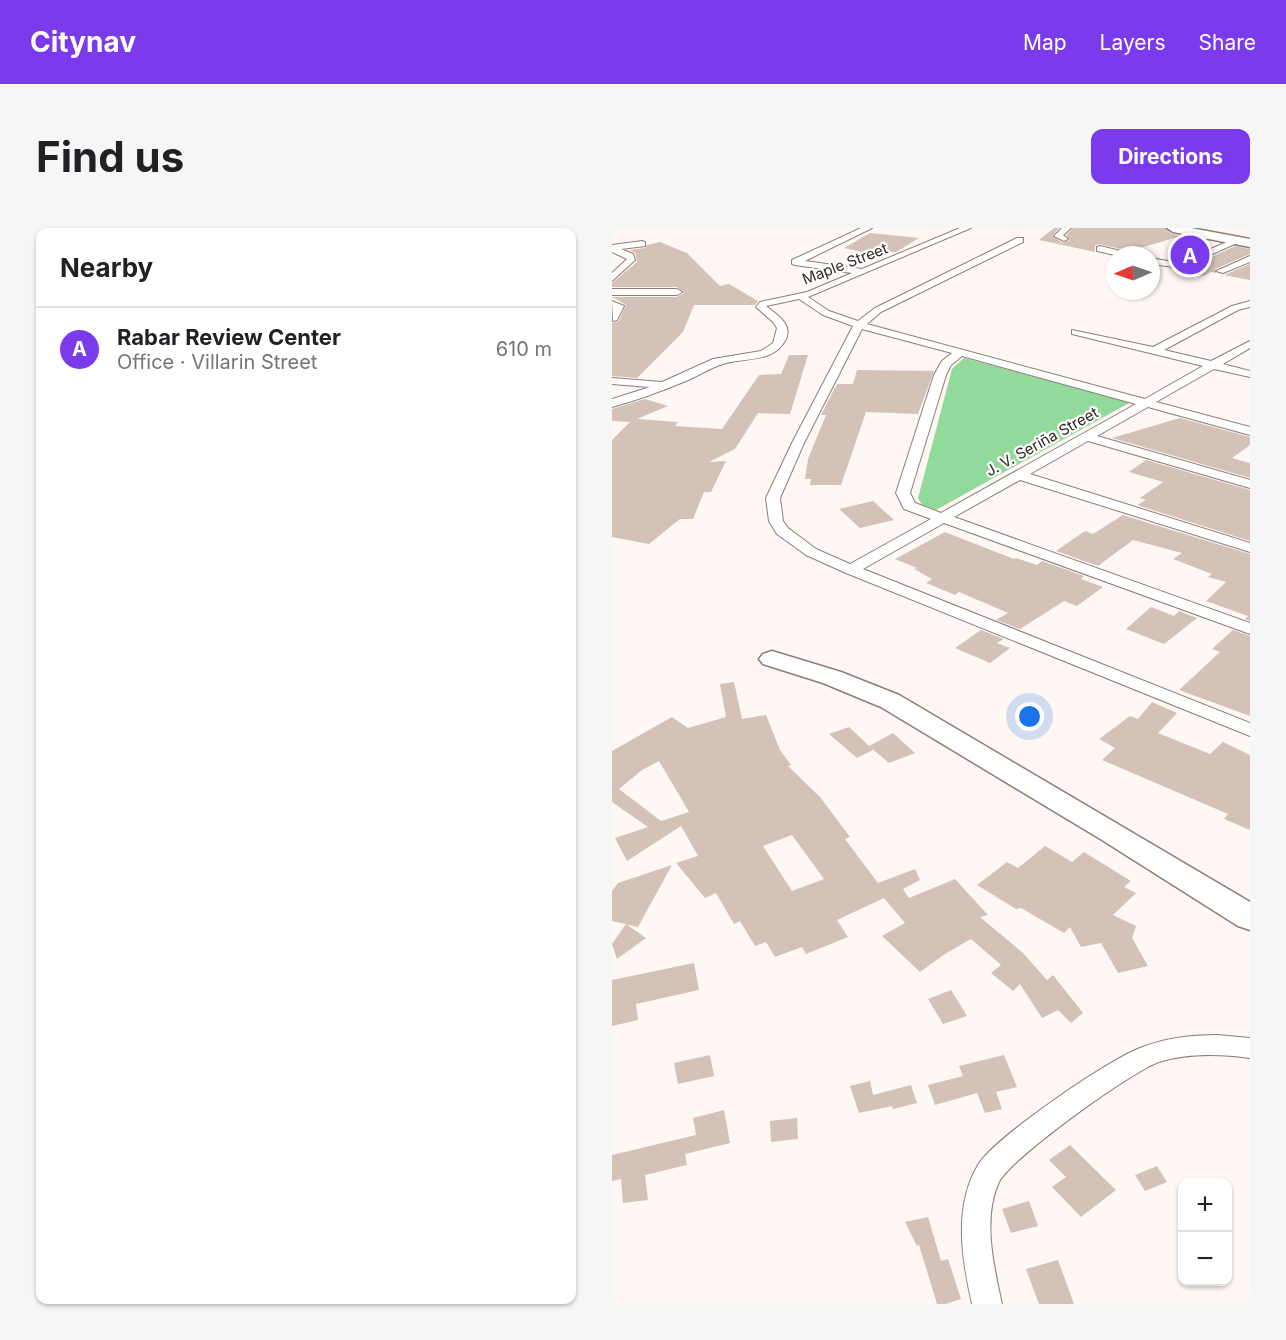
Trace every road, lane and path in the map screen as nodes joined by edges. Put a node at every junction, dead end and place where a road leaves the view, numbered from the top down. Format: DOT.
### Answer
graph roads {
  1 [pos="868,228"];
  2 [pos="967,228"];
  3 [pos="1067,228"];
  4 [pos="1173,228"];
  5 [pos="1209,235"];
  6 [pos="1064,239"];
  7 [pos="1020,240"];
  8 [pos="1193,241"];
  9 [pos="1237,241"];
  10 [pos="1250,243"];
  11 [pos="642,244"];
  12 [pos="612,249"];
  13 [pos="1100,249"];
  14 [pos="1106,250"];
  15 [pos="1250,259"];
  16 [pos="1160,263"];
  17 [pos="616,270"];
  18 [pos="1220,271"];
  19 [pos="865,272"];
  20 [pos="612,278"];
  21 [pos="612,292"];
  22 [pos="676,292"];
  23 [pos="800,296"];
  24 [pos="612,304"];
  25 [pos="1250,304"];
  26 [pos="613,318"];
  27 [pos="859,325"];
  28 [pos="1076,332"];
  29 [pos="1250,344"];
  30 [pos="1153,352"];
  31 [pos="959,353"];
  32 [pos="1212,365"];
  33 [pos="1250,374"];
  34 [pos="612,381"];
  35 [pos="667,384"];
  36 [pos="612,403"];
  37 [pos="1148,403"];
  38 [pos="1250,430"];
  39 [pos="1085,436"];
  40 [pos="1017,475"];
  41 [pos="1250,484"];
  42 [pos="942,519"];
  43 [pos="1250,548"];
  44 [pos="851,570"];
  45 [pos="1250,629"];
  46 [pos="772,659"];
  47 [pos="1249,729"];
  48 [pos="1250,918"];
  49 [pos="1250,1048"];
  50 [pos="987,1304"];
  1 -- 19 [label="street"];
  2 -- 19 [label="street, Maple Street"];
  3 -- 6 [label="street"];
  4 -- 5 [label="street"];
  5 -- 8 [label="street"];
  5 -- 9 [label="street"];
  7 -- 27 [label="street"];
  9 -- 10 [label="street"];
  9 -- 16 [label="street"];
  11 -- 12 [label="street"];
  12 -- 17 [label="street"];
  13 -- 14 [label="street"];
  15 -- 18 [label="street"];
  17 -- 20 [label="street"];
  19 -- 23 [label="street, Maple Street"];
  21 -- 22 [label="street"];
  23 -- 27 [label="street"];
  23 -- 35 [label="street, Maple Street"];
  24 -- 26 [label="street"];
  25 -- 30 [label="street"];
  27 -- 31 [label="street"];
  27 -- 44 [label="street"];
  28 -- 30 [label="street"];
  29 -- 32 [label="street, J. V. Seriña Street"];
  30 -- 32 [label="street"];
  31 -- 37 [label="street"];
  31 -- 42 [label="street"];
  32 -- 33 [label="street"];
  32 -- 37 [label="street, J. V. Seriña Street"];
  34 -- 35 [label="street"];
  35 -- 36 [label="street"];
  37 -- 38 [label="street"];
  37 -- 39 [label="street, J. V. Seriña Street"];
  39 -- 40 [label="street, J. V. Seriña Street"];
  39 -- 41 [label="street"];
  40 -- 42 [label="street, J. V. Seriña Street"];
  40 -- 43 [label="street"];
  42 -- 44 [label="street, J. V. Seriña Street"];
  42 -- 45 [label="street"];
  44 -- 47 [label="street"];
  46 -- 48 [label="street"];
  49 -- 50 [label="street"];
}
